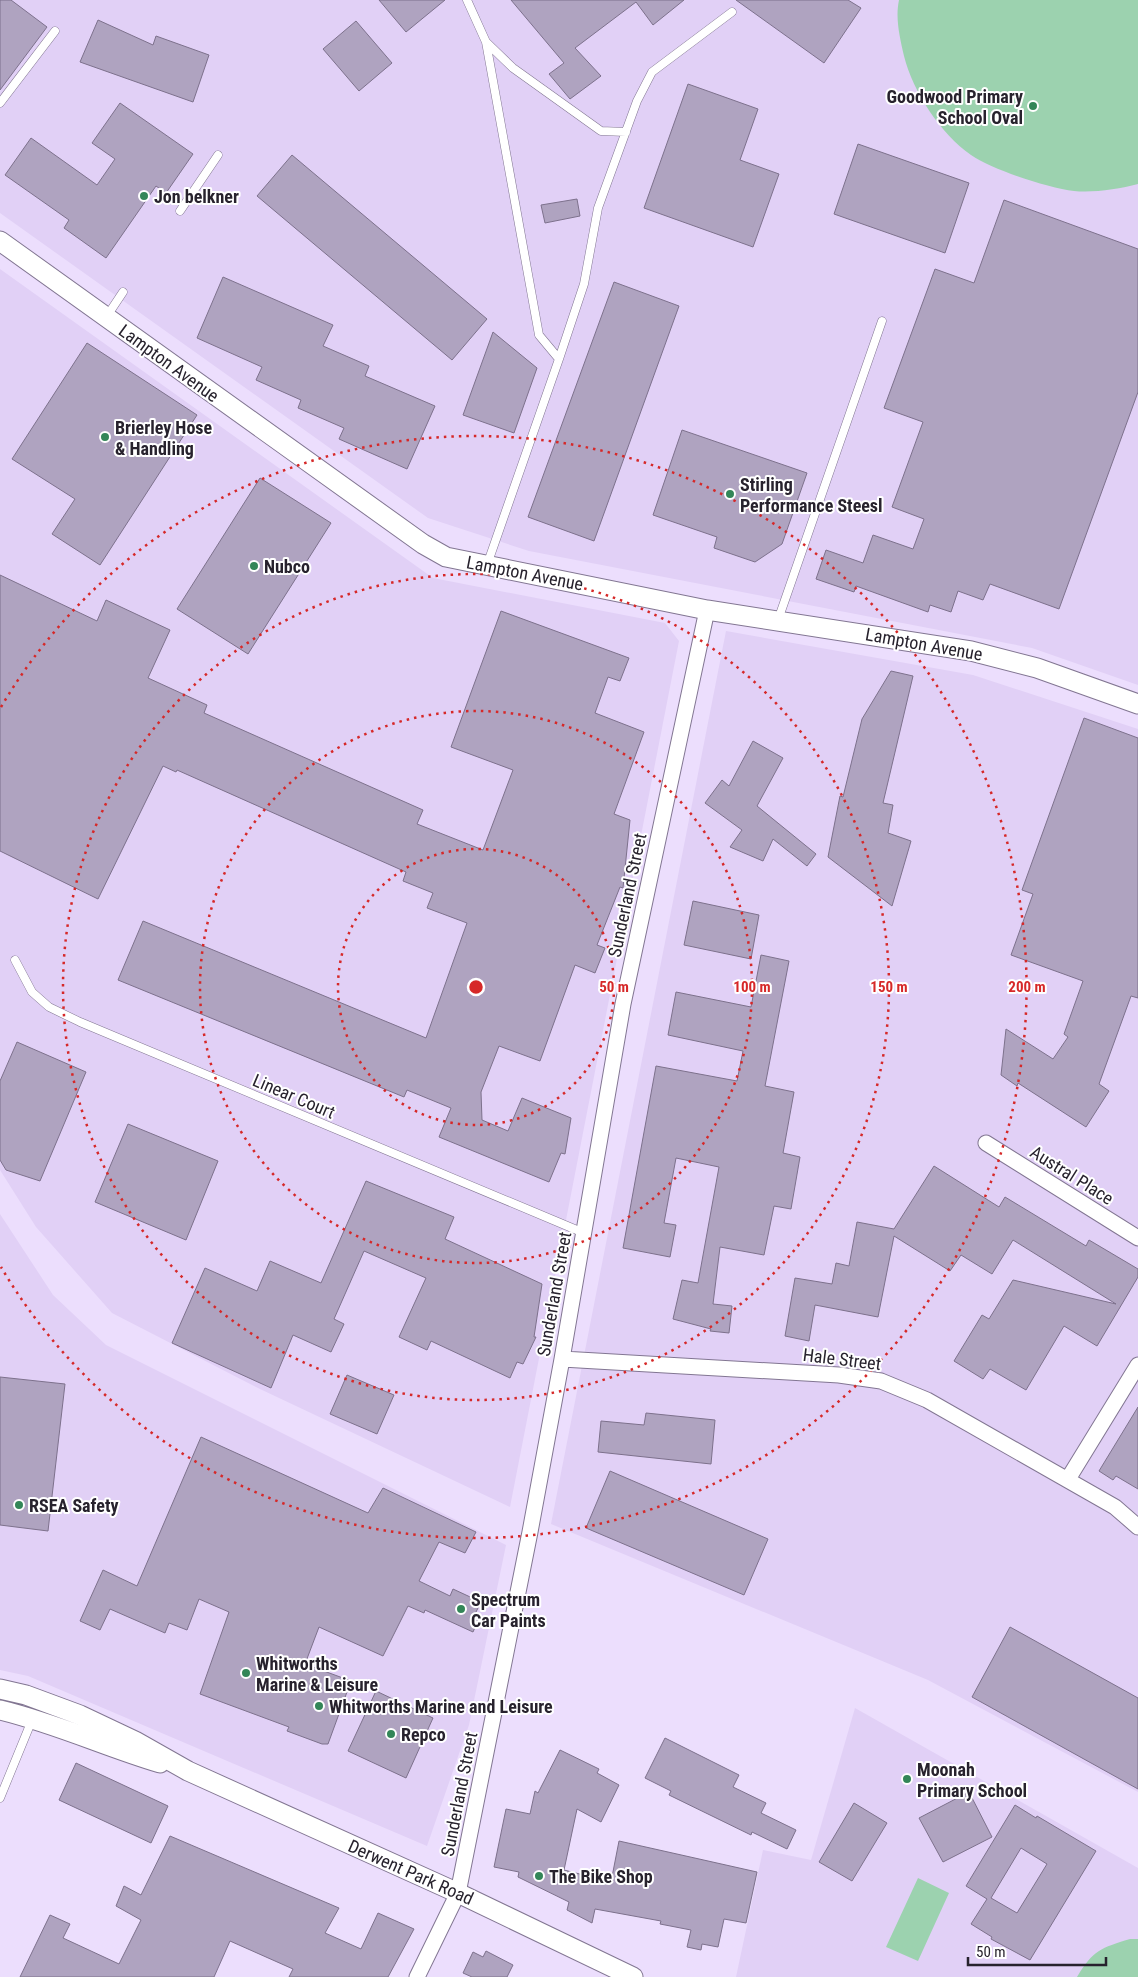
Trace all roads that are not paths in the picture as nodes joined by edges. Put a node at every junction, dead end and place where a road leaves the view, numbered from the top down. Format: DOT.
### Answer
graph roads {
  1 [pos="467,0"];
  2 [pos="732,12"];
  3 [pos="55,31"];
  4 [pos="486,42"];
  5 [pos="0,103"];
  6 [pos="626,132"];
  7 [pos="218,155"];
  8 [pos="180,211"];
  9 [pos="0,242"];
  10 [pos="123,292"];
  11 [pos="106,318"];
  12 [pos="882,321"];
  13 [pos="559,359"];
  14 [pos="487,565"];
  15 [pos="707,610"];
  16 [pos="778,620"];
  17 [pos="1138,704"];
  18 [pos="15,960"];
  19 [pos="986,1144"];
  20 [pos="584,1233"];
  21 [pos="1138,1238"];
  22 [pos="562,1360"];
  23 [pos="1138,1365"];
  24 [pos="1068,1479"];
  25 [pos="1138,1527"];
  26 [pos="0,1690"];
  27 [pos="0,1710"];
  28 [pos="33,1718"];
  29 [pos="188,1771"];
  30 [pos="0,1798"];
  31 [pos="458,1893"];
  32 [pos="417,1977"];
  33 [pos="633,1977"];
  1 -- 4 [label="lane"];
  2 -- 6 [label="lane"];
  3 -- 5 [label="lane"];
  4 -- 6 [label="lane"];
  4 -- 13 [label="lane"];
  6 -- 13 [label="lane"];
  7 -- 8 [label="lane"];
  9 -- 11 [label="street, Lampton Avenue"];
  10 -- 11 [label="lane"];
  11 -- 14 [label="street, Lampton Avenue"];
  12 -- 16 [label="lane"];
  13 -- 14 [label="lane"];
  14 -- 15 [label="street, Lampton Avenue"];
  15 -- 16 [label="street, Lampton Avenue"];
  15 -- 20 [label="street, Sunderland Street"];
  16 -- 17 [label="street, Lampton Avenue"];
  18 -- 20 [label="lane, Linear Court"];
  19 -- 21 [label="street, Austral Place"];
  20 -- 22 [label="street, Sunderland Street"];
  22 -- 24 [label="street, Hale Street"];
  22 -- 31 [label="street, Sunderland Street"];
  23 -- 24 [label="street"];
  24 -- 25 [label="street, Hale Street"];
  26 -- 29 [label="street, Derwent Park Road"];
  27 -- 28 [label="street, Derwent Park Road"];
  28 -- 29 [label="street, Derwent Park Road"];
  28 -- 30 [label="lane"];
  29 -- 31 [label="street, Derwent Park Road"];
  31 -- 32 [label="street, Sunderland Street"];
  31 -- 33 [label="street, Derwent Park Road"];
}
